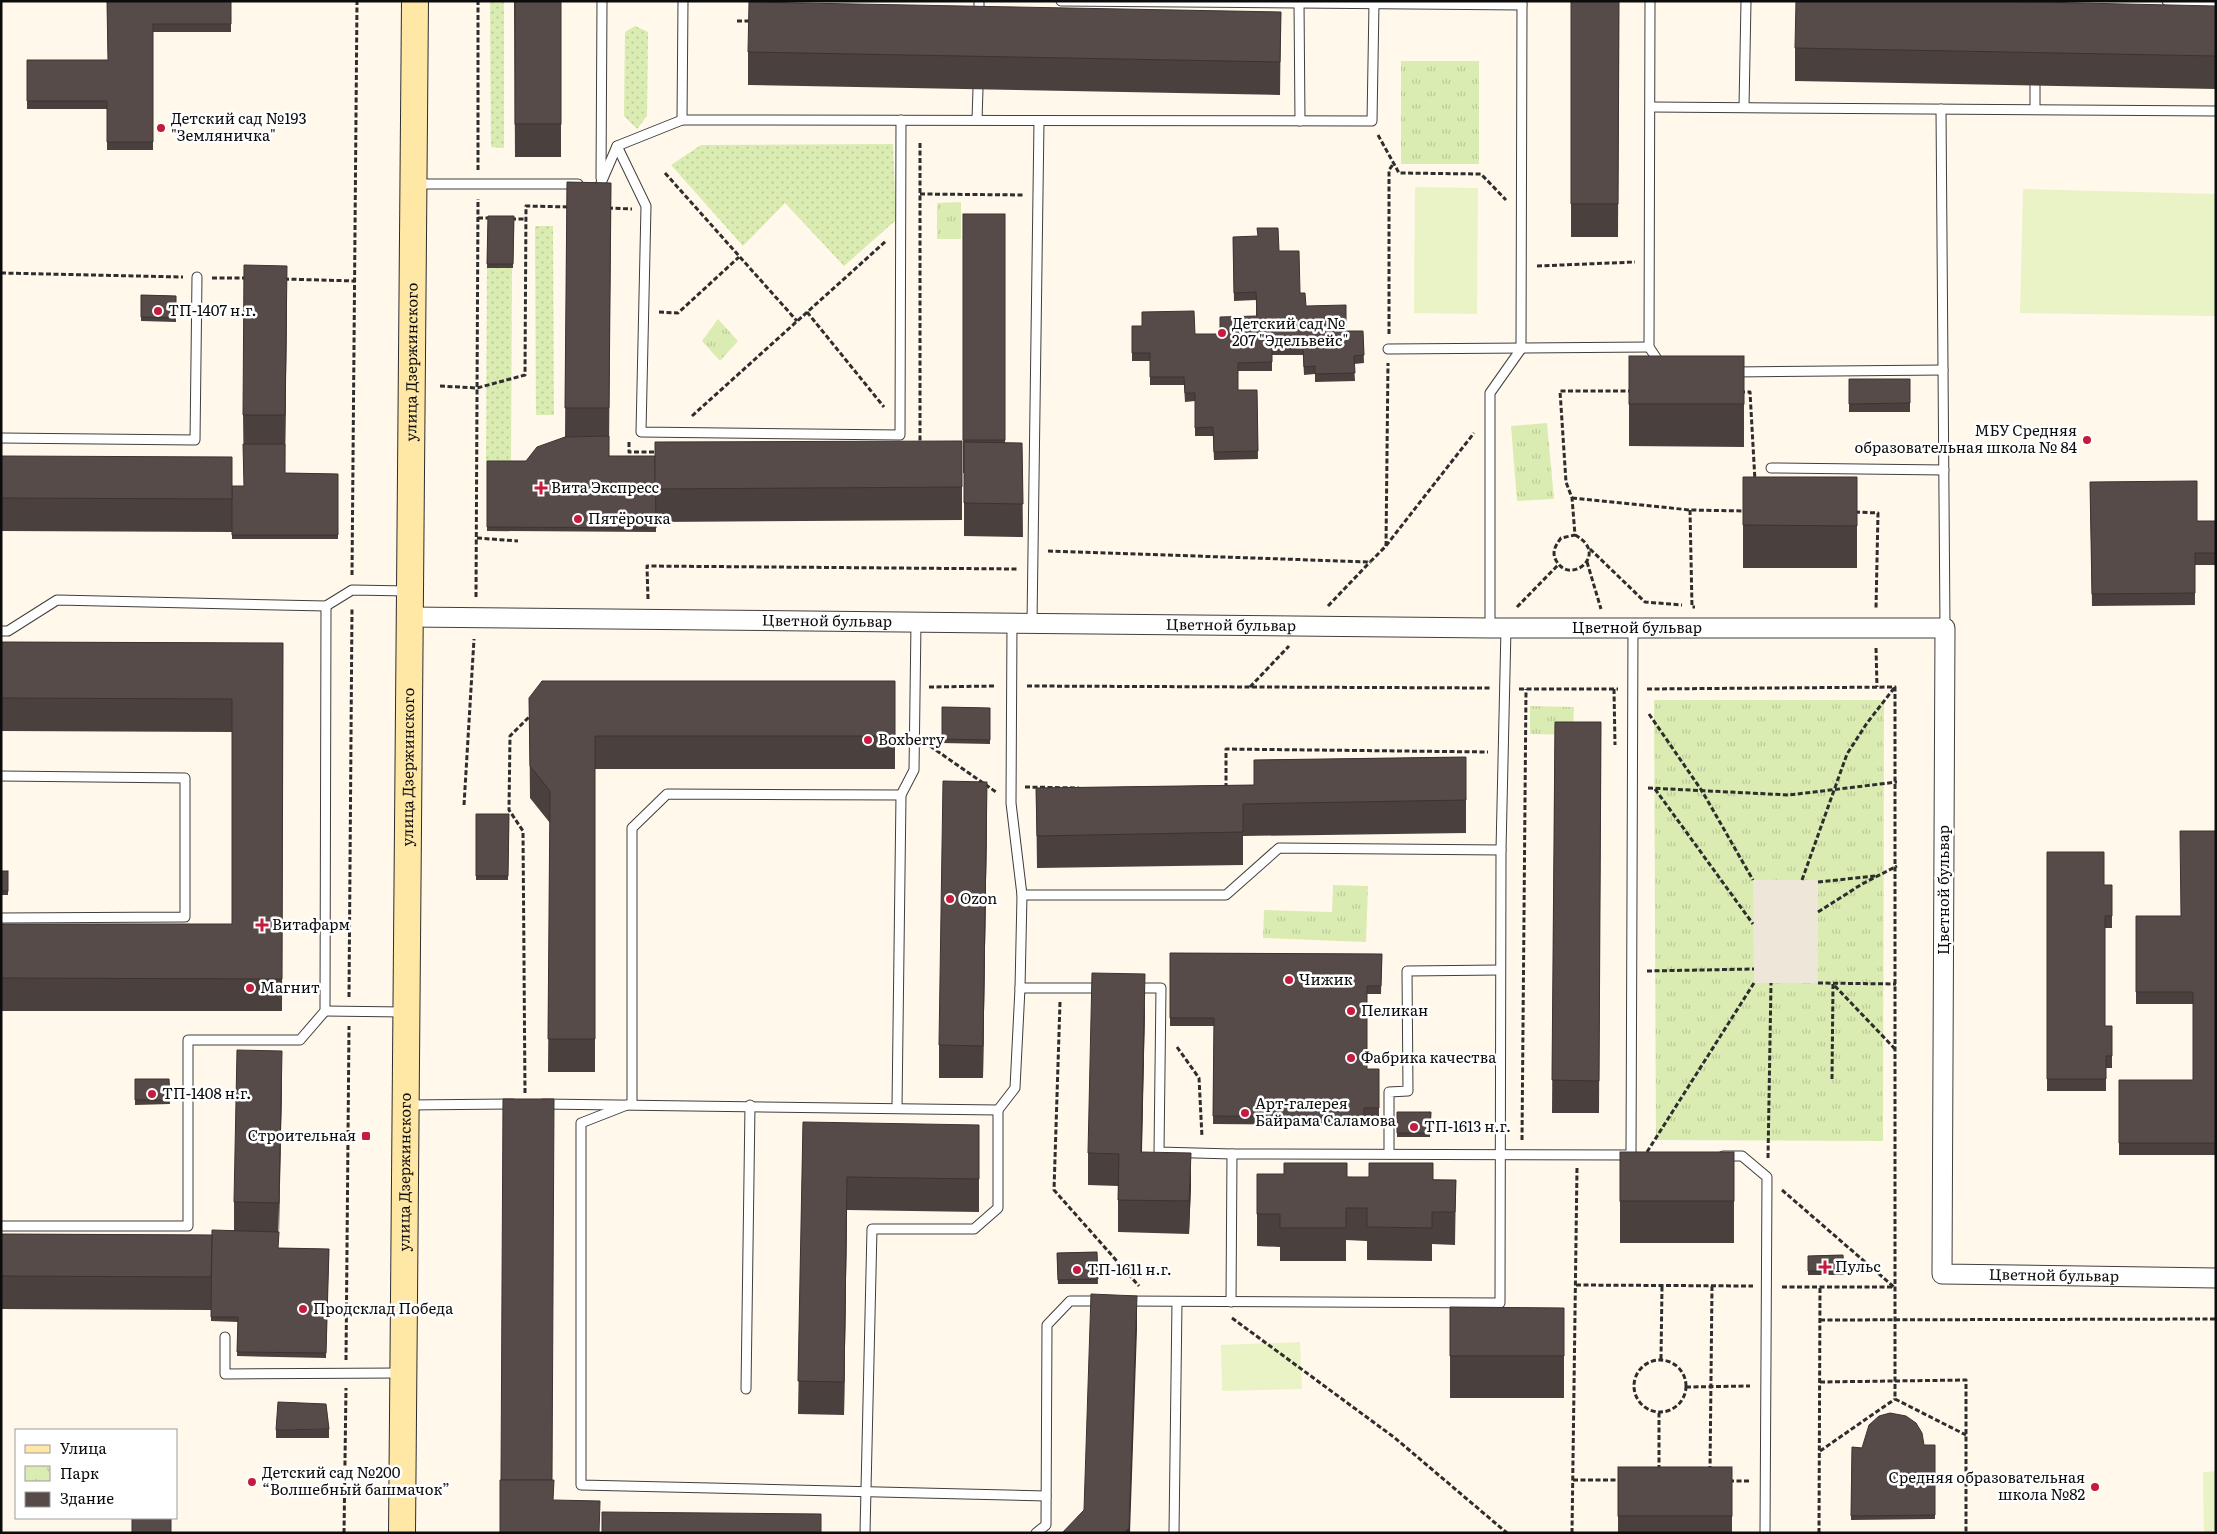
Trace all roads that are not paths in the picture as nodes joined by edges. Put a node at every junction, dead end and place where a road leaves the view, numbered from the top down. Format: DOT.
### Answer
graph roads {
  1 [pos="415,1"];
  2 [pos="602,1"];
  3 [pos="684,1"];
  4 [pos="979,1"];
  5 [pos="1061,1"];
  6 [pos="1650,1"];
  7 [pos="1746,1"];
  8 [pos="2167,1"];
  9 [pos="2216,2"];
  10 [pos="1299,3"];
  11 [pos="1374,3"];
  12 [pos="1522,3"];
  13 [pos="979,31"];
  14 [pos="2035,85"];
  15 [pos="978,90"];
  16 [pos="1651,107"];
  17 [pos="1744,107"];
  18 [pos="2035,109"];
  19 [pos="1940,110"];
  20 [pos="2216,111"];
  21 [pos="682,120"];
  22 [pos="901,120"];
  23 [pos="977,120"];
  24 [pos="1039,121"];
  25 [pos="1300,121"];
  26 [pos="617,146"];
  27 [pos="601,183"];
  28 [pos="414,184"];
  29 [pos="197,277"];
  30 [pos="1649,347"];
  31 [pos="1388,349"];
  32 [pos="1521,349"];
  33 [pos="1943,370"];
  34 [pos="1666,372"];
  35 [pos="1726,372"];
  36 [pos="1,438"];
  37 [pos="1770,468"];
  38 [pos="1944,470"];
  39 [pos="410,591"];
  40 [pos="326,606"];
  41 [pos="409,617"];
  42 [pos="916,623"];
  43 [pos="1012,623"];
  44 [pos="1032,623"];
  45 [pos="1503,628"];
  46 [pos="1633,628"];
  47 [pos="1945,628"];
  48 [pos="1,631"];
  49 [pos="1,776"];
  50 [pos="902,795"];
  51 [pos="1501,850"];
  52 [pos="1022,896"];
  53 [pos="1,918"];
  54 [pos="1500,970"];
  55 [pos="1020,988"];
  56 [pos="324,1011"];
  57 [pos="406,1012"];
  58 [pos="632,1103"];
  59 [pos="406,1104"];
  60 [pos="525,1104"];
  61 [pos="535,1104"];
  62 [pos="750,1105"];
  63 [pos="897,1108"];
  64 [pos="998,1110"];
  65 [pos="1232,1154"];
  66 [pos="1390,1154"];
  67 [pos="1500,1154"];
  68 [pos="1631,1155"];
  69 [pos="1645,1155"];
  70 [pos="1713,1156"];
  71 [pos="1,1226"];
  72 [pos="2216,1278"];
  73 [pos="1177,1302"];
  74 [pos="1231,1302"];
  75 [pos="225,1337"];
  76 [pos="404,1373"];
  77 [pos="746,1389"];
  78 [pos="866,1492"];
  79 [pos="1046,1496"];
  80 [pos="402,1533"];
  81 [pos="864,1533"];
  82 [pos="1036,1533"];
  83 [pos="1174,1533"];
  84 [pos="1765,1533"];
  1 -- 28 [label="main road, улица Дзержинского"];
  2 -- 27 [label="lane"];
  3 -- 21 [label="lane"];
  4 -- 13 [label="lane"];
  5 -- 10 [label="lane"];
  6 -- 16 [label="lane"];
  7 -- 17 [label="lane"];
  8 -- 9 [label="lane"];
  10 -- 11 [label="lane"];
  10 -- 25 [label="lane"];
  11 -- 12 [label="lane"];
  11 -- 25 [label="lane"];
  12 -- 32 [label="lane"];
  14 -- 18 [label="lane"];
  15 -- 23 [label="lane"];
  16 -- 17 [label="lane"];
  16 -- 30 [label="lane"];
  17 -- 19 [label="lane"];
  18 -- 19 [label="lane"];
  18 -- 20 [label="lane"];
  19 -- 33 [label="lane"];
  21 -- 22 [label="lane"];
  21 -- 26 [label="lane"];
  22 -- 23 [label="lane"];
  22 -- 26 [label="lane"];
  23 -- 24 [label="lane"];
  24 -- 25 [label="lane"];
  24 -- 44 [label="lane"];
  26 -- 27 [label="lane"];
  27 -- 28 [label="lane"];
  28 -- 39 [label="main road, улица Дзержинского"];
  29 -- 36 [label="lane"];
  30 -- 32 [label="lane"];
  30 -- 34 [label="lane"];
  31 -- 32 [label="lane"];
  32 -- 45 [label="lane"];
  33 -- 35 [label="lane"];
  33 -- 38 [label="lane"];
  37 -- 38 [label="lane"];
  38 -- 47 [label="lane"];
  39 -- 40 [label="lane"];
  39 -- 41 [label="main road, улица Дзержинского"];
  40 -- 48 [label="lane"];
  40 -- 56 [label="lane"];
  41 -- 42 [label="street, Цветной бульвар"];
  41 -- 57 [label="main road, улица Дзержинского"];
  42 -- 43 [label="street, Цветной бульвар"];
  42 -- 50 [label="lane"];
  43 -- 44 [label="street, Цветной бульвар"];
  43 -- 52 [label="lane"];
  44 -- 45 [label="street, Цветной бульвар"];
  45 -- 46 [label="street, Цветной бульвар"];
  45 -- 51 [label="lane"];
  46 -- 47 [label="street, Цветной бульвар"];
  46 -- 68 [label="lane"];
  47 -- 72 [label="street, Цветной бульвар"];
  49 -- 53 [label="lane"];
  50 -- 58 [label="lane"];
  50 -- 63 [label="lane"];
  51 -- 52 [label="lane"];
  51 -- 54 [label="lane"];
  52 -- 55 [label="lane"];
  54 -- 66 [label="lane"];
  54 -- 67 [label="lane"];
  55 -- 64 [label="lane"];
  55 -- 65 [label="lane"];
  56 -- 57 [label="lane"];
  56 -- 71 [label="lane"];
  57 -- 59 [label="main road, улица Дзержинского"];
  58 -- 61 [label="lane"];
  58 -- 62 [label="lane"];
  58 -- 78 [label="lane"];
  59 -- 60 [label="lane"];
  59 -- 76 [label="main road, улица Дзержинского"];
  62 -- 63 [label="lane"];
  62 -- 77 [label="lane"];
  63 -- 64 [label="lane"];
  64 -- 78 [label="lane"];
  65 -- 66 [label="lane"];
  65 -- 74 [label="lane"];
  66 -- 67 [label="lane"];
  67 -- 68 [label="lane"];
  67 -- 74 [label="lane"];
  68 -- 69 [label="lane"];
  70 -- 84 [label="lane"];
  73 -- 74 [label="lane"];
  73 -- 79 [label="lane"];
  73 -- 83 [label="lane"];
  75 -- 76 [label="lane"];
  76 -- 80 [label="main road, улица Дзержинского"];
  78 -- 79 [label="lane"];
  78 -- 81 [label="lane"];
  79 -- 82 [label="lane"];
}
